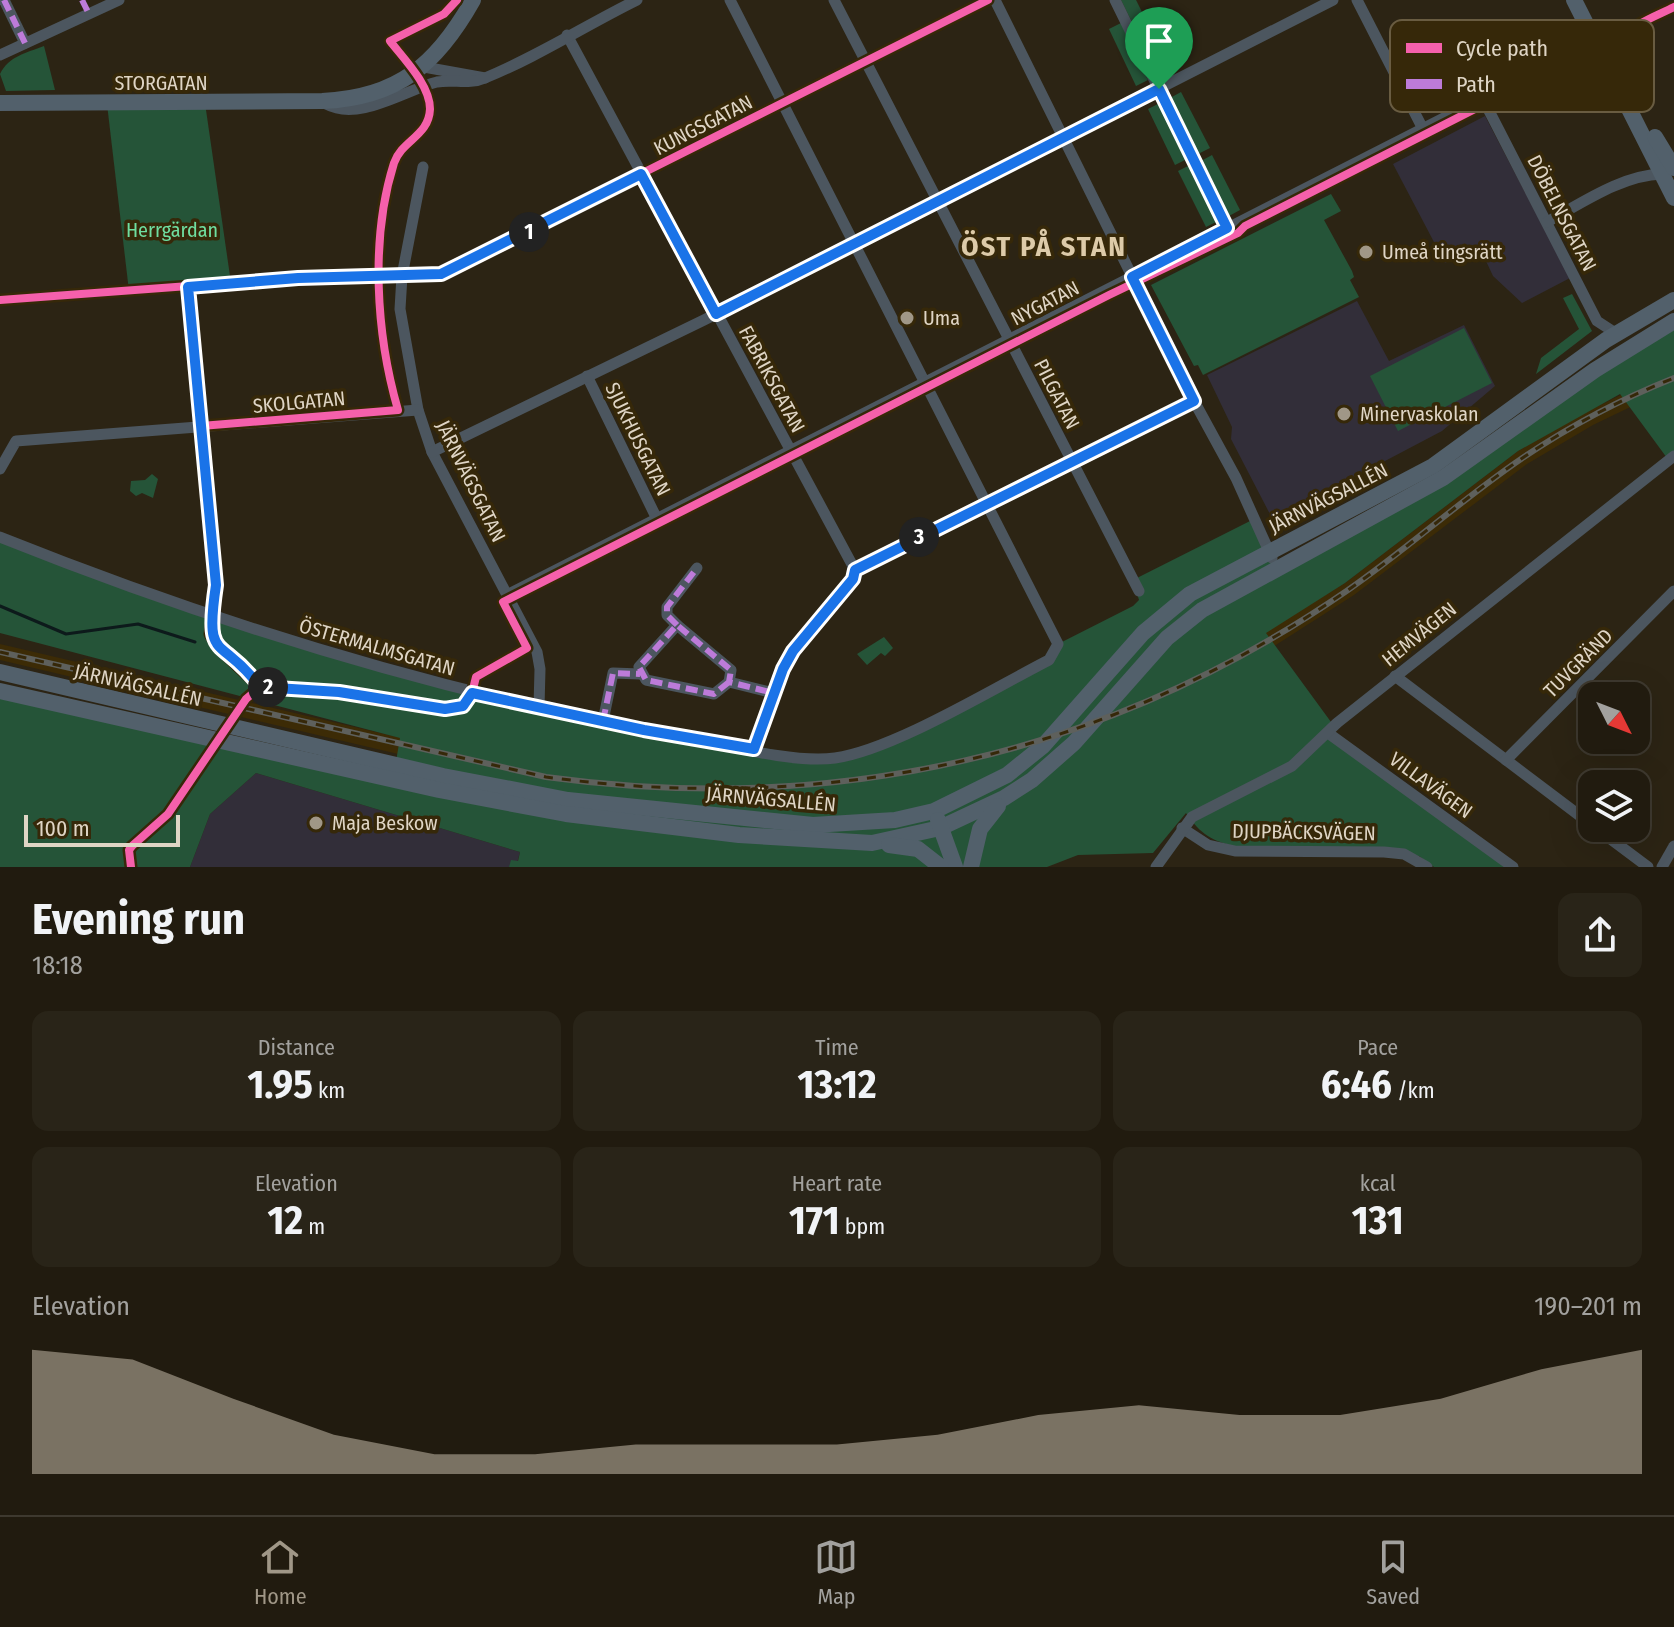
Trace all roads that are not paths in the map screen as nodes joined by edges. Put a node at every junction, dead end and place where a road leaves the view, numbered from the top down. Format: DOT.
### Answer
graph roads {
  1 [pos="82,0"];
  2 [pos="119,0"];
  3 [pos="473,0"];
  4 [pos="637,0"];
  5 [pos="730,0"];
  6 [pos="834,0"];
  7 [pos="988,0"];
  8 [pos="995,0"];
  9 [pos="1115,0"];
  10 [pos="1333,0"];
  11 [pos="1357,0"];
  12 [pos="1574,0"];
  13 [pos="1585,0"];
  14 [pos="7,1"];
  15 [pos="89,14"];
  16 [pos="1587,20"];
  17 [pos="1592,20"];
  18 [pos="567,35"];
  19 [pos="25,43"];
  20 [pos="0,55"];
  21 [pos="866,62"];
  22 [pos="1390,64"];
  23 [pos="424,67"];
  24 [pos="486,78"];
  25 [pos="1159,89"];
  26 [pos="322,101"];
  27 [pos="0,103"];
  28 [pos="782,103"];
  29 [pos="1414,112"];
  30 [pos="1457,112"];
  31 [pos="1490,112"];
  32 [pos="1640,112"];
  33 [pos="1423,129"];
  34 [pos="1063,137"];
  35 [pos="1670,165"];
  36 [pos="423,167"];
  37 [pos="641,174"];
  38 [pos="1674,198"];
  39 [pos="938,201"];
  40 [pos="1547,222"];
  41 [pos="1227,228"];
  42 [pos="856,243"];
  43 [pos="402,276"];
  44 [pos="1132,277"];
  45 [pos="188,287"];
  46 [pos="0,300"];
  47 [pos="1674,300"];
  48 [pos="716,314"];
  49 [pos="1674,321"];
  50 [pos="1617,334"];
  51 [pos="1008,340"];
  52 [pos="587,376"];
  53 [pos="927,381"];
  54 [pos="1194,401"];
  55 [pos="418,410"];
  56 [pos="201,426"];
  57 [pos="790,450"];
  58 [pos="432,452"];
  59 [pos="1674,456"];
  60 [pos="1071,461"];
  61 [pos="0,469"];
  62 [pos="209,497"];
  63 [pos="986,502"];
  64 [pos="657,519"];
  65 [pos="0,537"];
  66 [pos="1269,550"];
  67 [pos="1276,567"];
  68 [pos="697,568"];
  69 [pos="855,570"];
  70 [pos="1139,591"];
  71 [pos="1674,591"];
  72 [pos="509,594"];
  73 [pos="677,625"];
  74 [pos="0,672"];
  75 [pos="640,674"];
  76 [pos="1395,676"];
  77 [pos="729,682"];
  78 [pos="0,691"];
  79 [pos="774,693"];
  80 [pos="24,697"];
  81 [pos="0,706"];
  82 [pos="539,707"];
  83 [pos="603,721"];
  84 [pos="1328,733"];
  85 [pos="754,749"];
  86 [pos="1506,760"];
  87 [pos="1004,798"];
  88 [pos="934,811"];
  89 [pos="1578,814"];
  90 [pos="940,828"];
  91 [pos="1182,828"];
  92 [pos="1615,842"];
  93 [pos="872,843"];
  94 [pos="1674,846"];
  95 [pos="1266,853"];
  96 [pos="941,867"];
  97 [pos="955,867"];
  98 [pos="971,867"];
  99 [pos="1156,867"];
  100 [pos="1275,867"];
  101 [pos="1427,867"];
  102 [pos="1513,867"];
  103 [pos="1648,867"];
  104 [pos="1662,867"];
  1 -- 15 [label="street"];
  2 -- 15 [label="street"];
  3 -- 23 [label="main road, STORGATAN"];
  4 -- 18 [label="street, STORGATAN"];
  5 -- 28 [label="street"];
  6 -- 21 [label="street, PILGATAN"];
  7 -- 21 [label="street, KUNGSGATAN"];
  8 -- 34 [label="street"];
  9 -- 25 [label="street"];
  10 -- 25 [label="street"];
  11 -- 22 [label="street"];
  12 -- 16 [label="main road"];
  13 -- 17 [label="main road"];
  14 -- 19 [label="street"];
  15 -- 19 [label="street"];
  18 -- 24 [label="street, STORGATAN"];
  18 -- 37 [label="street, FABRIKSGATAN"];
  19 -- 20 [label="street"];
  21 -- 28 [label="street, KUNGSGATAN"];
  21 -- 39 [label="street, PILGATAN"];
  23 -- 24 [label="street"];
  23 -- 26 [label="main road, STORGATAN"];
  24 -- 26 [label="street, STORGATAN"];
  25 -- 34 [label="street"];
  25 -- 41 [label="street"];
  26 -- 27 [label="main road, STORGATAN"];
  28 -- 37 [label="street, KUNGSGATAN"];
  28 -- 42 [label="street"];
  29 -- 33 [label="street"];
  30 -- 33 [label="street, NYGATAN"];
  31 -- 40 [label="street, DÖBELNSGATAN"];
  32 -- 35 [label="main road"];
  33 -- 41 [label="street, NYGATAN"];
  34 -- 39 [label="street"];
  34 -- 44 [label="street"];
  35 -- 38 [label="main road"];
  35 -- 40 [label="street"];
  36 -- 43 [label="street, JÄRNVÄGSGATAN"];
  37 -- 43 [label="street, KUNGSGATAN"];
  37 -- 48 [label="street, FABRIKSGATAN"];
  39 -- 42 [label="street"];
  39 -- 51 [label="street, PILGATAN"];
  40 -- 50 [label="street, DÖBELNSGATAN"];
  41 -- 44 [label="street, NYGATAN"];
  42 -- 48 [label="street"];
  42 -- 53 [label="street"];
  43 -- 45 [label="street, KUNGSGATAN"];
  43 -- 55 [label="street, JÄRNVÄGSGATAN"];
  44 -- 51 [label="street, NYGATAN"];
  44 -- 54 [label="street"];
  45 -- 46 [label="street, KUNGSGATAN"];
  45 -- 56 [label="street"];
  47 -- 50 [label="main road, JÄRNVÄGSALLÉN"];
  48 -- 52 [label="street"];
  48 -- 57 [label="street, FABRIKSGATAN"];
  49 -- 67 [label="main road, JÄRNVÄGSALLÉN"];
  50 -- 66 [label="main road, JÄRNVÄGSALLÉN"];
  51 -- 53 [label="street, NYGATAN"];
  51 -- 60 [label="street, PILGATAN"];
  52 -- 58 [label="street"];
  52 -- 64 [label="street, SJUKHUSGATAN"];
  53 -- 57 [label="street, NYGATAN"];
  53 -- 63 [label="street"];
  54 -- 60 [label="street"];
  54 -- 66 [label="street"];
  55 -- 56 [label="street, SKOLGATAN"];
  55 -- 58 [label="street, JÄRNVÄGSGATAN"];
  56 -- 61 [label="street, SKOLGATAN"];
  56 -- 62 [label="street"];
  57 -- 64 [label="street, NYGATAN"];
  57 -- 69 [label="street, FABRIKSGATAN"];
  58 -- 72 [label="street, JÄRNVÄGSGATAN"];
  59 -- 76 [label="street, HEMVÄGEN"];
  60 -- 63 [label="street"];
  60 -- 70 [label="street, PILGATAN"];
  63 -- 69 [label="street"];
  63 -- 85 [label="street, ÖSTERMALMSGATAN"];
  64 -- 72 [label="street, NYGATAN"];
  65 -- 82 [label="street, ÖSTERMALMSGATAN"];
  66 -- 67 [label="street"];
  66 -- 88 [label="main road, JÄRNVÄGSALLÉN"];
  67 -- 87 [label="main road, JÄRNVÄGSALLÉN"];
  68 -- 73 [label="street"];
  69 -- 79 [label="street"];
  71 -- 86 [label="street, TUVGRÄND"];
  72 -- 82 [label="street, JÄRNVÄGSGATAN"];
  73 -- 75 [label="street"];
  73 -- 77 [label="street"];
  74 -- 88 [label="main road, JÄRNVÄGSALLÉN"];
  75 -- 77 [label="street"];
  75 -- 83 [label="street"];
  76 -- 84 [label="street, HEMVÄGEN"];
  76 -- 86 [label="street"];
  77 -- 79 [label="street"];
  78 -- 80 [label="main road, JÄRNVÄGSALLÉN"];
  79 -- 85 [label="street"];
  80 -- 81 [label="main road"];
  80 -- 93 [label="main road, JÄRNVÄGSALLÉN"];
  82 -- 83 [label="street, ÖSTERMALMSGATAN"];
  83 -- 85 [label="street, ÖSTERMALMSGATAN"];
  84 -- 91 [label="street, HEMVÄGEN"];
  84 -- 102 [label="street, VILLAVÄGEN"];
  86 -- 89 [label="street"];
  87 -- 90 [label="main road, JÄRNVÄGSALLÉN"];
  87 -- 98 [label="main road"];
  88 -- 90 [label="main road"];
  90 -- 93 [label="main road, JÄRNVÄGSALLÉN"];
  90 -- 97 [label="main road"];
  91 -- 95 [label="street, DJUPBÄCKSVÄGEN"];
  91 -- 99 [label="street, HEMVÄGEN"];
  92 -- 103 [label="street"];
  93 -- 96 [label="main road"];
  94 -- 104 [label="street"];
  95 -- 100 [label="street"];
  95 -- 101 [label="street, DJUPBÄCKSVÄGEN"];
}
